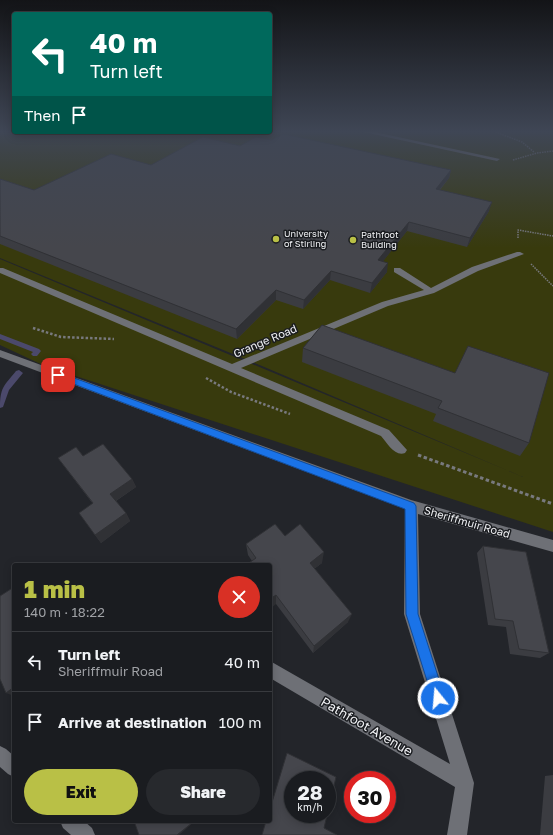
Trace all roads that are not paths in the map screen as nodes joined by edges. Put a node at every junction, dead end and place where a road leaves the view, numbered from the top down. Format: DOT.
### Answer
graph roads {
  1 [pos="520,254"];
  2 [pos="0,270"];
  3 [pos="397,270"];
  4 [pos="431,291"];
  5 [pos="0,353"];
  6 [pos="232,368"];
  7 [pos="401,450"];
  8 [pos="410,506"];
  9 [pos="553,546"];
  10 [pos="272,670"];
  11 [pos="0,755"];
  12 [pos="12,766"];
  13 [pos="465,783"];
  14 [pos="72,823"];
  15 [pos="85,835"];
  16 [pos="457,835"];
  1 -- 4 [label="street, Grange Road"];
  2 -- 6 [label="street, Grange Road"];
  3 -- 4 [label="street"];
  4 -- 6 [label="street, Grange Road"];
  5 -- 8 [label="street, Sheriffmuir Road"];
  6 -- 7 [label="street"];
  8 -- 9 [label="street, Sheriffmuir Road"];
  8 -- 13 [label="street"];
  10 -- 13 [label="street, Pathfoot Avenue"];
  11 -- 12 [label="street"];
  13 -- 16 [label="street"];
  14 -- 15 [label="street"];
}
